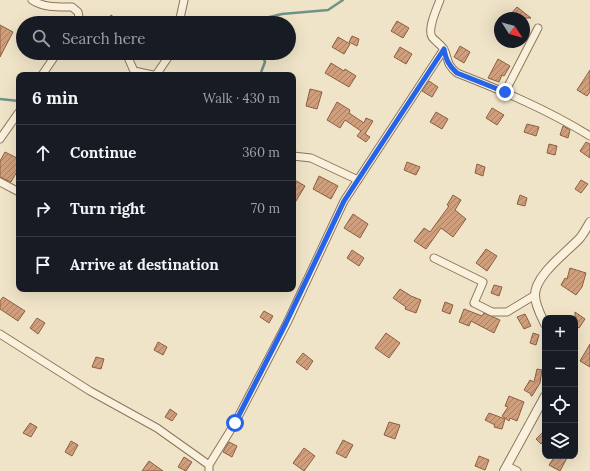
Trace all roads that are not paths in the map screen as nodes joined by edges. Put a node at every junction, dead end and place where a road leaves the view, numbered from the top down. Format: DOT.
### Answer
graph roads {
  1 [pos="32,0"];
  2 [pos="184,0"];
  3 [pos="440,0"];
  4 [pos="79,16"];
  5 [pos="181,16"];
  6 [pos="538,28"];
  7 [pos="444,49"];
  8 [pos="52,60"];
  9 [pos="129,60"];
  10 [pos="166,60"];
  11 [pos="44,72"];
  12 [pos="139,72"];
  13 [pos="157,72"];
  14 [pos="505,92"];
  15 [pos="16,116"];
  16 [pos="590,136"];
  17 [pos="0,139"];
  18 [pos="296,156"];
  19 [pos="358,180"];
  20 [pos="0,182"];
  21 [pos="16,190"];
  22 [pos="590,222"];
  23 [pos="434,258"];
  24 [pos="535,295"];
  25 [pos="542,317"];
  26 [pos="0,334"];
  27 [pos="542,401"];
  28 [pos="209,468"];
  29 [pos="505,469"];
  30 [pos="517,471"];
  1 -- 4 [label="street"];
  2 -- 5 [label="street"];
  3 -- 7 [label="street"];
  6 -- 14 [label="street"];
  7 -- 14 [label="street"];
  7 -- 19 [label="street"];
  8 -- 11 [label="street"];
  9 -- 12 [label="street"];
  10 -- 13 [label="street"];
  14 -- 16 [label="street"];
  15 -- 17 [label="street"];
  18 -- 19 [label="street"];
  19 -- 28 [label="street"];
  20 -- 21 [label="street"];
  22 -- 24 [label="street"];
  23 -- 24 [label="street"];
  24 -- 25 [label="street"];
  26 -- 28 [label="street"];
  27 -- 29 [label="street"];
  29 -- 30 [label="street"];
}
